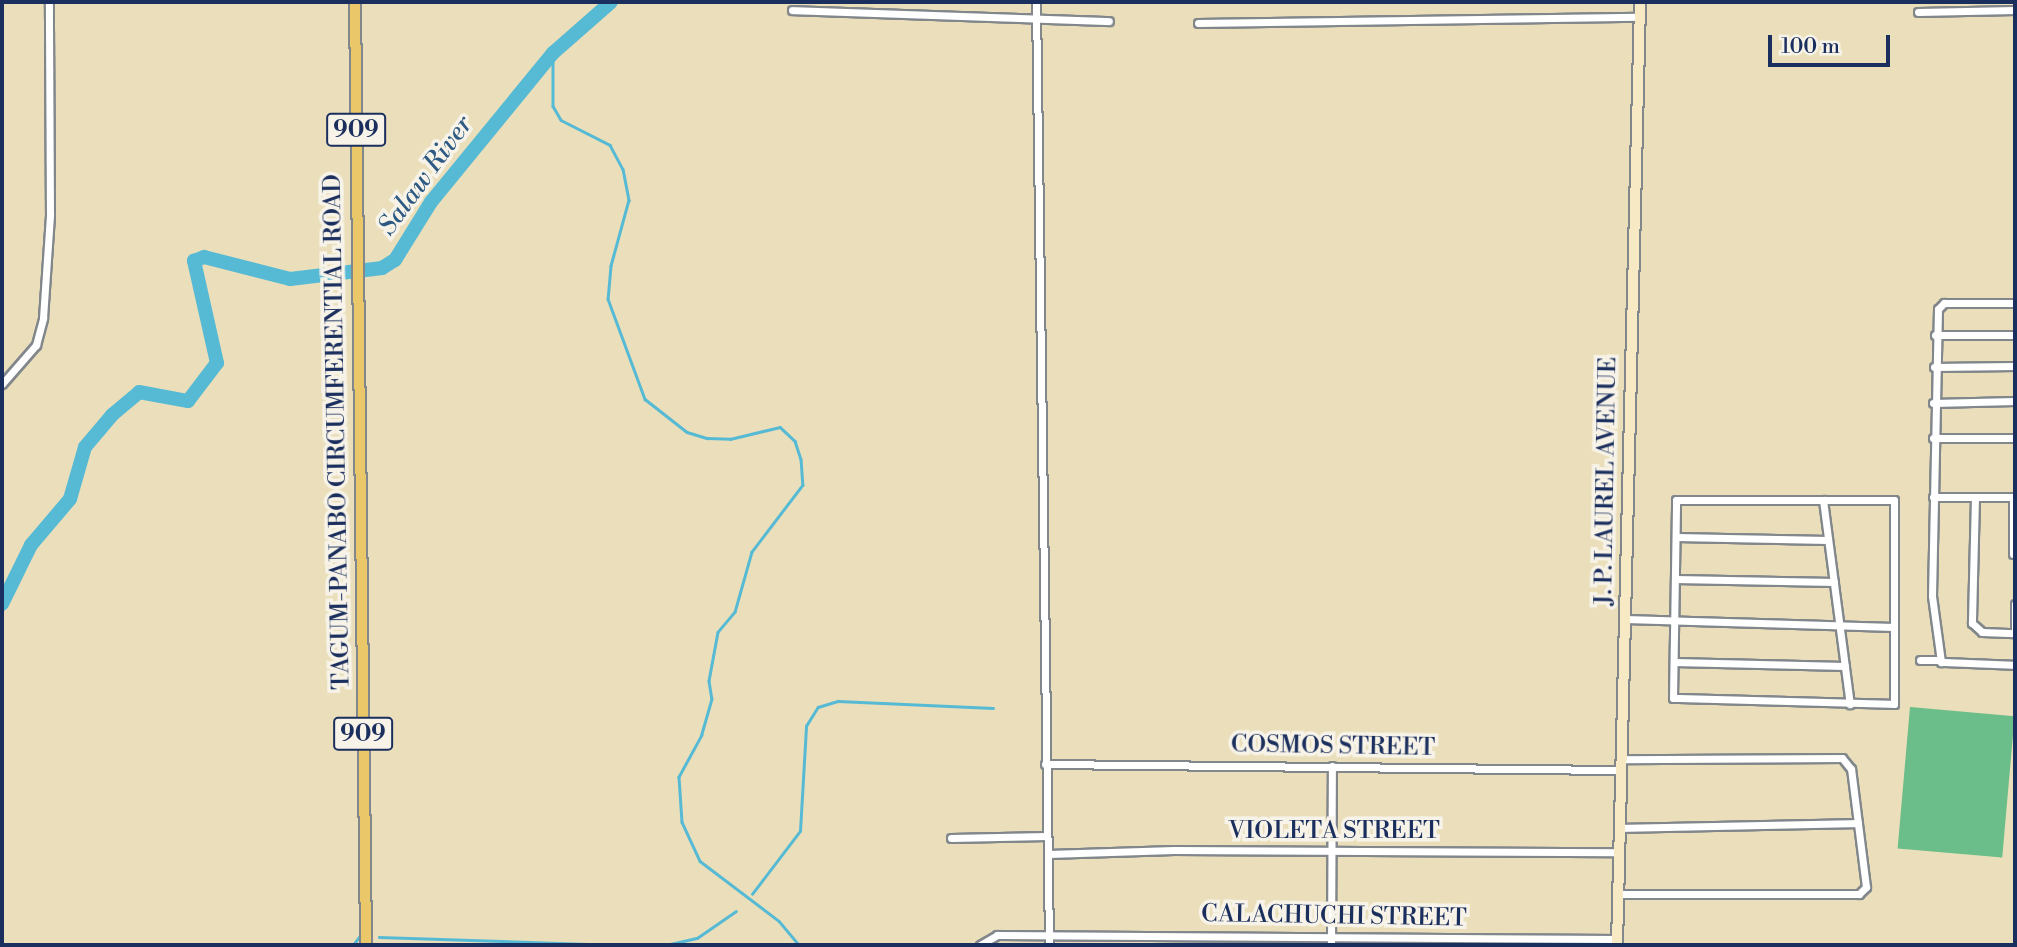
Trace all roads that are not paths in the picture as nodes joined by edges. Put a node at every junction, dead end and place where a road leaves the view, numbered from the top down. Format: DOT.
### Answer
graph roads {
  1 [pos="49,2"];
  2 [pos="355,2"];
  3 [pos="1035,2"];
  4 [pos="1640,2"];
  5 [pos="792,10"];
  6 [pos="2015,10"];
  7 [pos="1918,12"];
  8 [pos="1036,18"];
  9 [pos="1640,18"];
  10 [pos="1109,21"];
  11 [pos="1198,23"];
  12 [pos="2015,303"];
  13 [pos="1935,335"];
  14 [pos="2015,335"];
  15 [pos="2015,366"];
  16 [pos="1934,367"];
  17 [pos="2,384"];
  18 [pos="2015,401"];
  19 [pos="1933,403"];
  20 [pos="1933,438"];
  21 [pos="2015,438"];
  22 [pos="1933,497"];
  23 [pos="1975,497"];
  24 [pos="2014,497"];
  25 [pos="1823,500"];
  26 [pos="1676,537"];
  27 [pos="1828,540"];
  28 [pos="2013,554"];
  29 [pos="1675,579"];
  30 [pos="1834,583"];
  31 [pos="2015,604"];
  32 [pos="1625,619"];
  33 [pos="1674,620"];
  34 [pos="1839,625"];
  35 [pos="1894,627"];
  36 [pos="1920,660"];
  37 [pos="1939,660"];
  38 [pos="1674,662"];
  39 [pos="2015,665"];
  40 [pos="1845,666"];
  41 [pos="1850,704"];
  42 [pos="1622,759"];
  43 [pos="1045,764"];
  44 [pos="1332,766"];
  45 [pos="1621,771"];
  46 [pos="1858,823"];
  47 [pos="1620,828"];
  48 [pos="1047,836"];
  49 [pos="951,838"];
  50 [pos="1331,851"];
  51 [pos="1619,852"];
  52 [pos="1048,854"];
  53 [pos="1618,894"];
  54 [pos="1049,936"];
  55 [pos="1331,941"];
  56 [pos="1617,942"];
  57 [pos="366,945"];
  58 [pos="980,945"];
  59 [pos="1049,945"];
  1 -- 17 [label="street"];
  2 -- 57 [label="main road, TAGUM-PANABO CIRCUMFERENTIAL ROAD / 909"];
  3 -- 8 [label="street"];
  4 -- 9 [label="street, J. P. LAUREL AVENUE"];
  5 -- 8 [label="street"];
  6 -- 7 [label="street"];
  8 -- 10 [label="street"];
  8 -- 43 [label="street"];
  9 -- 11 [label="street"];
  9 -- 32 [label="street, J. P. LAUREL AVENUE"];
  12 -- 13 [label="street"];
  13 -- 14 [label="street"];
  13 -- 16 [label="street"];
  15 -- 16 [label="street"];
  16 -- 19 [label="street"];
  18 -- 19 [label="street"];
  19 -- 20 [label="street"];
  20 -- 21 [label="street"];
  20 -- 22 [label="street"];
  22 -- 23 [label="street"];
  22 -- 37 [label="street"];
  23 -- 24 [label="street"];
  23 -- 31 [label="street"];
  24 -- 28 [label="street"];
  25 -- 26 [label="street"];
  25 -- 27 [label="street"];
  25 -- 35 [label="street"];
  26 -- 27 [label="street"];
  26 -- 29 [label="street"];
  27 -- 30 [label="street"];
  29 -- 30 [label="street"];
  29 -- 33 [label="street"];
  30 -- 34 [label="street"];
  32 -- 33 [label="street"];
  32 -- 42 [label="street, J. P. LAUREL AVENUE"];
  33 -- 34 [label="street"];
  33 -- 38 [label="street"];
  34 -- 35 [label="street"];
  34 -- 40 [label="street"];
  35 -- 41 [label="street"];
  36 -- 37 [label="street"];
  37 -- 39 [label="street"];
  38 -- 40 [label="street"];
  38 -- 41 [label="street"];
  40 -- 41 [label="street"];
  42 -- 45 [label="street, J. P. LAUREL AVENUE"];
  42 -- 46 [label="street"];
  43 -- 44 [label="street, COSMOS STREET"];
  43 -- 48 [label="street"];
  44 -- 45 [label="street, COSMOS STREET"];
  44 -- 50 [label="street"];
  45 -- 47 [label="street, J. P. LAUREL AVENUE"];
  46 -- 47 [label="street"];
  46 -- 53 [label="street"];
  47 -- 51 [label="street, J. P. LAUREL AVENUE"];
  48 -- 49 [label="street"];
  48 -- 52 [label="street"];
  50 -- 51 [label="street, VIOLETA STREET"];
  50 -- 52 [label="street, VIOLETA STREET"];
  50 -- 55 [label="street"];
  51 -- 53 [label="street, J. P. LAUREL AVENUE"];
  52 -- 54 [label="street"];
  53 -- 56 [label="street, J. P. LAUREL AVENUE"];
  54 -- 55 [label="street, CALACHUCHI STREET"];
  54 -- 58 [label="street, CALACHUCHI STREET"];
  54 -- 59 [label="street"];
  55 -- 56 [label="street, CALACHUCHI STREET"];
}
